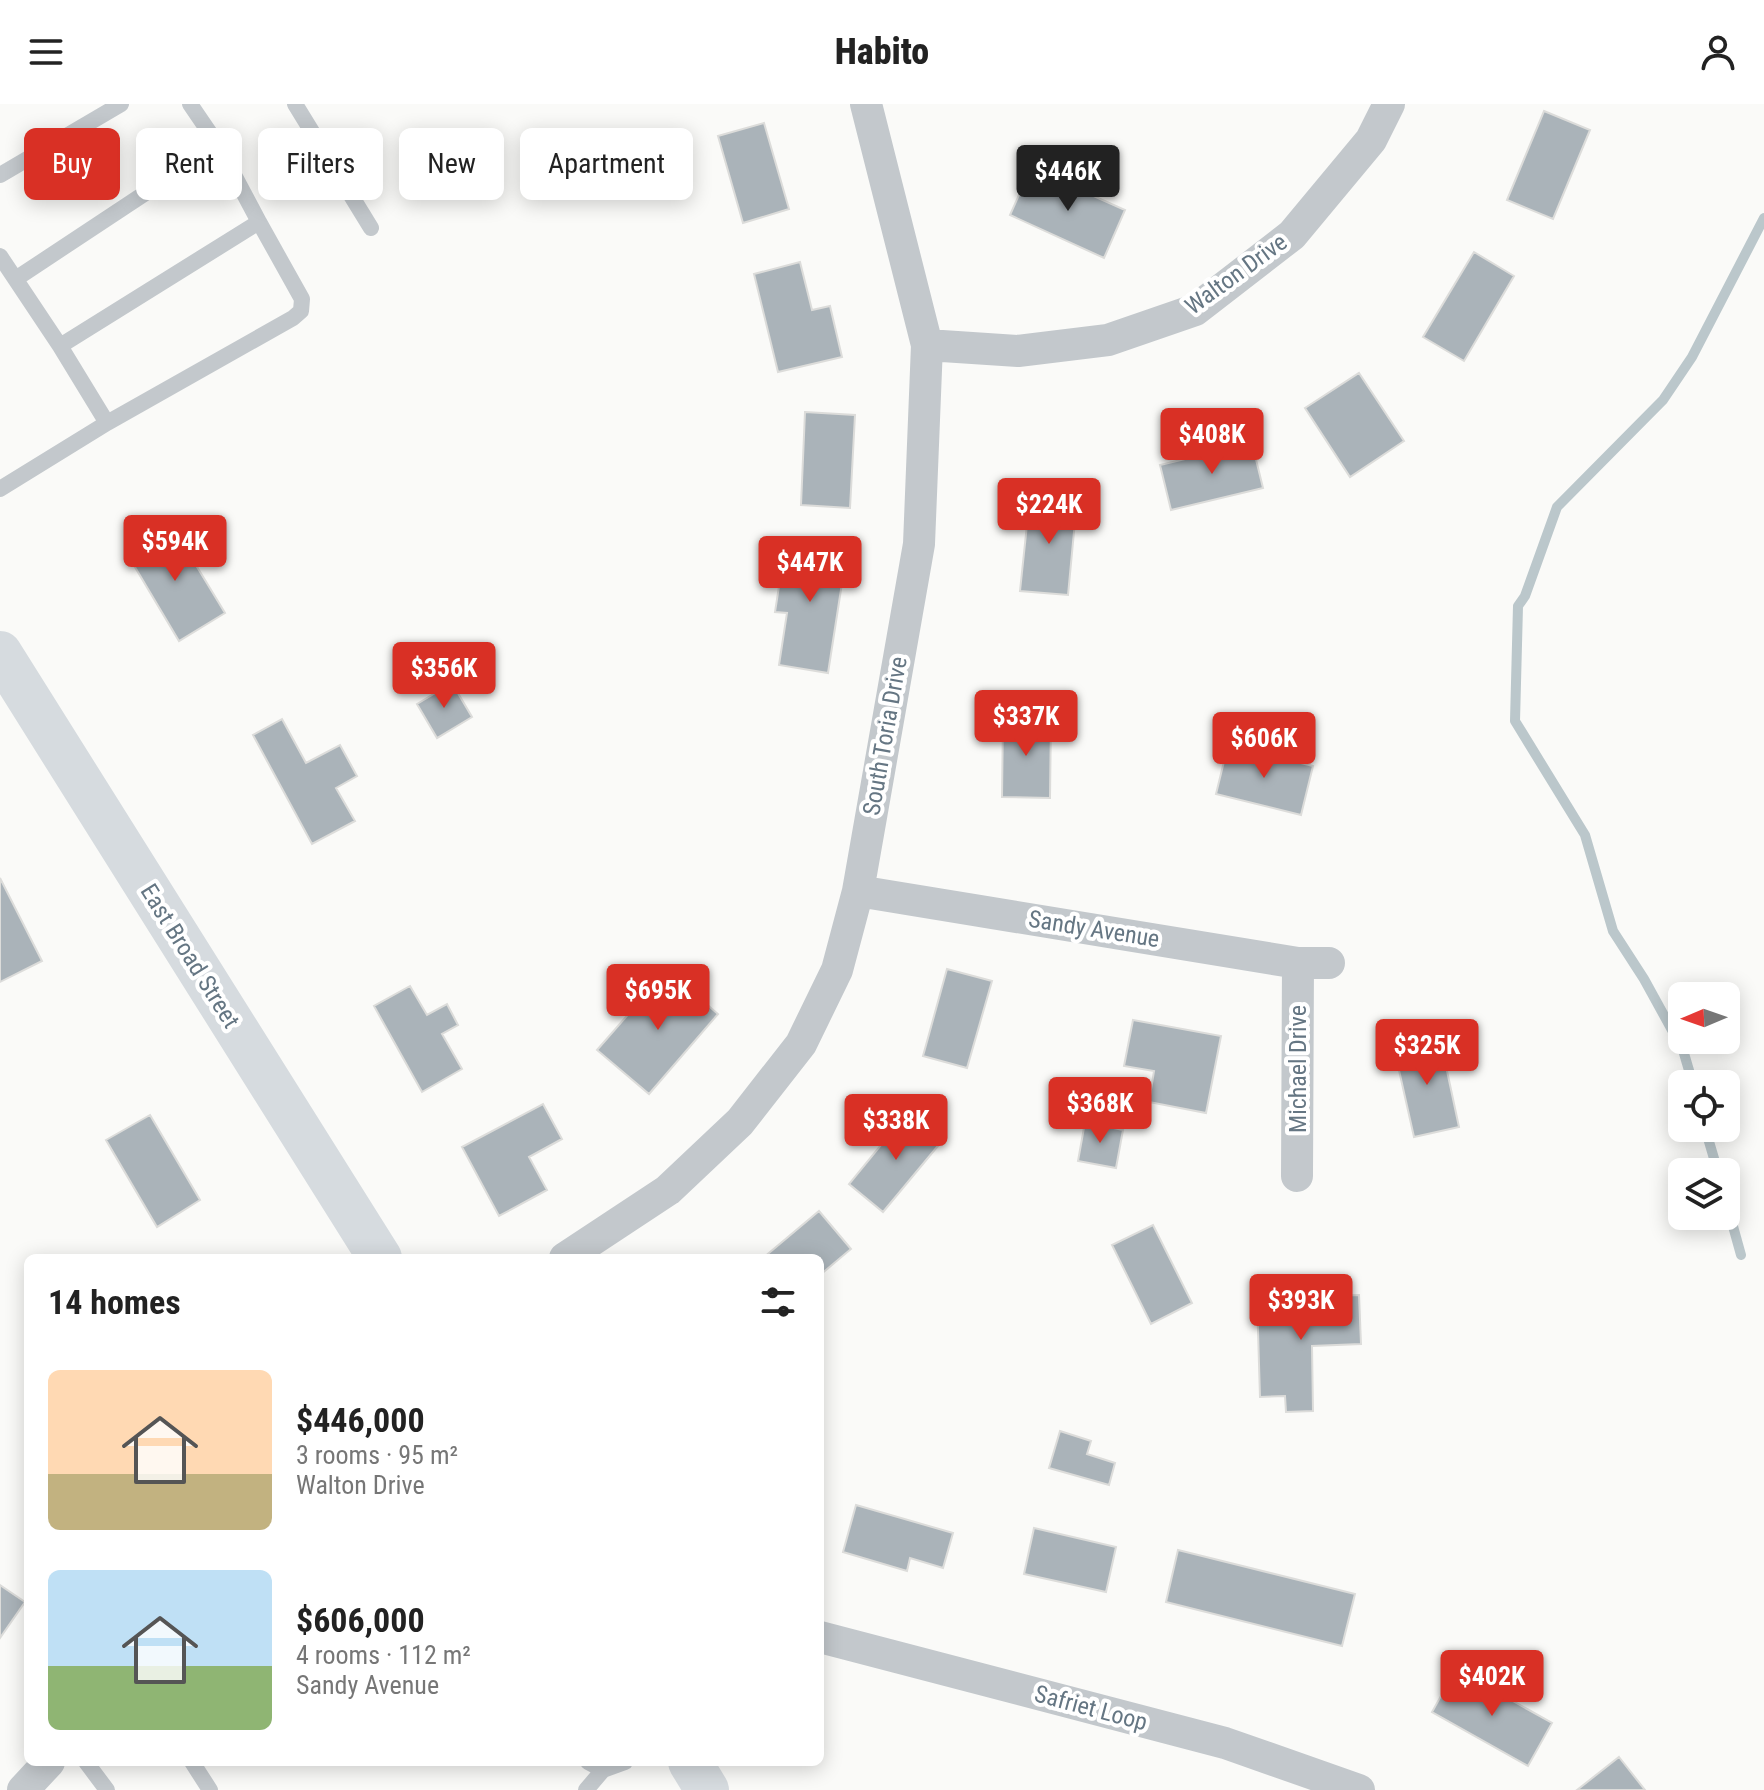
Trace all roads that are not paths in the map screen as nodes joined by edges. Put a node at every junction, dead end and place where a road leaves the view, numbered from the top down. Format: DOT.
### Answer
graph roads {
  1 [pos="121,104"];
  2 [pos="190,104"];
  3 [pos="295,104"];
  4 [pos="866,104"];
  5 [pos="1389,104"];
  6 [pos="206,128"];
  7 [pos="0,175"];
  8 [pos="242,190"];
  9 [pos="136,199"];
  10 [pos="259,222"];
  11 [pos="371,228"];
  12 [pos="0,256"];
  13 [pos="17,278"];
  14 [pos="927,345"];
  15 [pos="60,346"];
  16 [pos="107,423"];
  17 [pos="0,489"];
  18 [pos="0,653"];
  19 [pos="858,891"];
  20 [pos="1314,963"];
  21 [pos="1297,1176"];
  22 [pos="377,1254"];
  23 [pos="571,1254"];
  24 [pos="824,1638"];
  25 [pos="45,1766"];
  26 [pos="89,1766"];
  27 [pos="195,1766"];
  28 [pos="596,1766"];
  29 [pos="614,1766"];
  30 [pos="692,1766"];
  31 [pos="603,1770"];
  32 [pos="23,1790"];
  33 [pos="107,1790"];
  34 [pos="210,1790"];
  35 [pos="586,1790"];
  36 [pos="707,1790"];
  37 [pos="1359,1790"];
  1 -- 7 [label="lane"];
  2 -- 6 [label="lane"];
  3 -- 11 [label="lane"];
  4 -- 14 [label="street, South Toria Drive"];
  5 -- 14 [label="street, Walton Drive"];
  8 -- 10 [label="lane"];
  9 -- 13 [label="lane"];
  10 -- 15 [label="lane"];
  10 -- 16 [label="lane"];
  12 -- 13 [label="lane"];
  13 -- 15 [label="lane"];
  14 -- 19 [label="street, South Toria Drive"];
  15 -- 16 [label="lane"];
  16 -- 17 [label="lane"];
  18 -- 22 [label="main road, East Broad Street"];
  19 -- 20 [label="street, Sandy Avenue"];
  19 -- 23 [label="street, South Toria Drive"];
  20 -- 21 [label="street, Michael Drive"];
  24 -- 37 [label="street, Safriet Loop"];
  25 -- 32 [label="street"];
  26 -- 33 [label="lane"];
  27 -- 34 [label="lane"];
  28 -- 31 [label="lane"];
  29 -- 31 [label="lane"];
  30 -- 36 [label="main road"];
  31 -- 35 [label="lane"];
}
